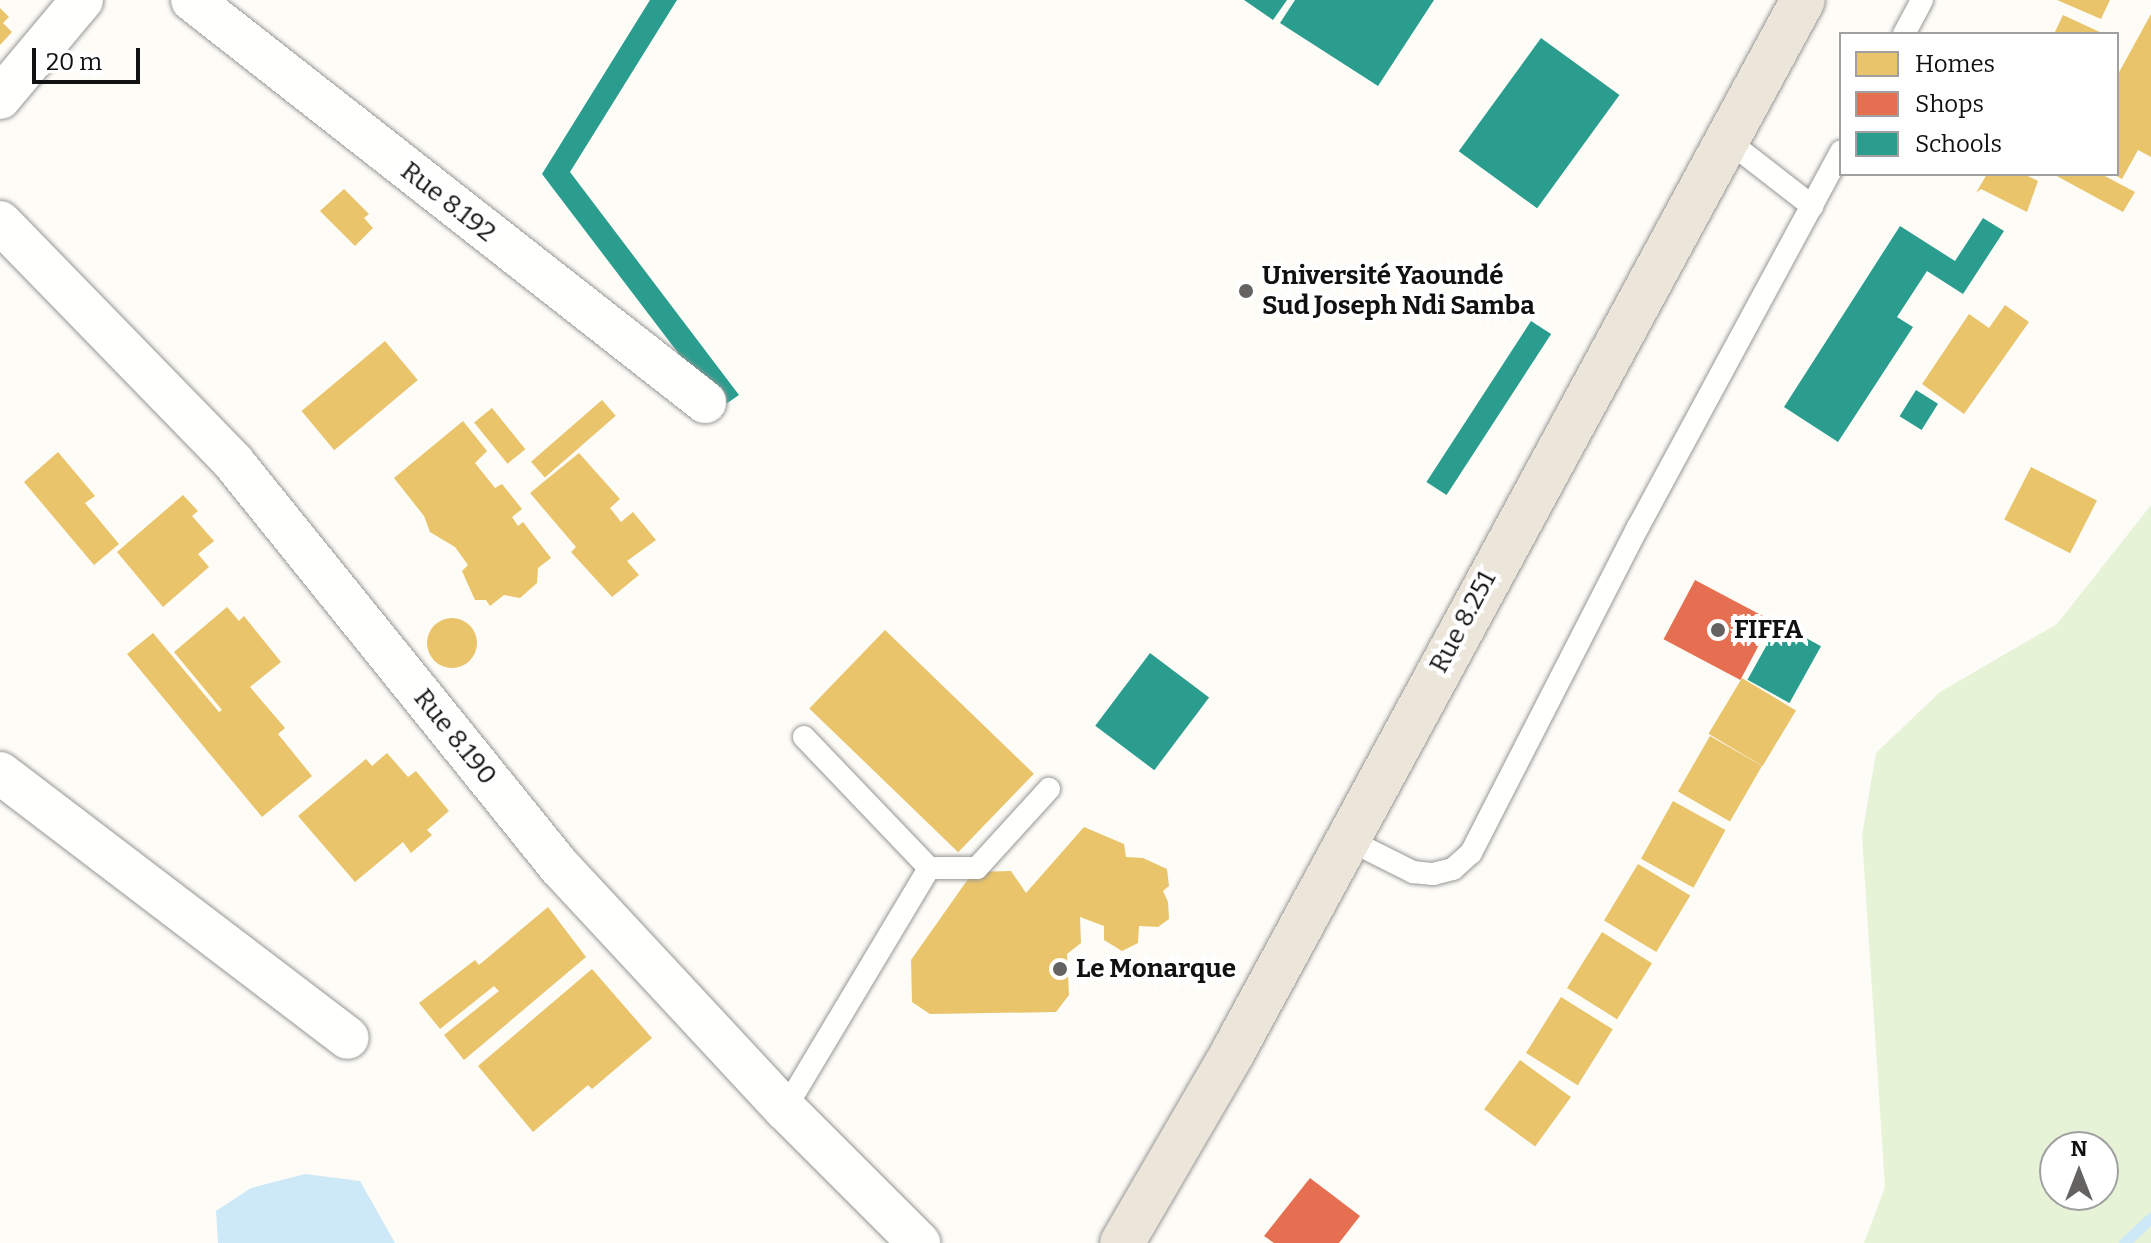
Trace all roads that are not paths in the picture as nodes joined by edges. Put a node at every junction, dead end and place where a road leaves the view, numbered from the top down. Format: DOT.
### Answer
graph roads {
  1 [pos="82,0"];
  2 [pos="192,0"];
  3 [pos="1803,0"];
  4 [pos="1922,0"];
  5 [pos="1905,32"];
  6 [pos="0,98"];
  7 [pos="1727,140"];
  8 [pos="1839,155"];
  9 [pos="1812,206"];
  10 [pos="0,222"];
  11 [pos="705,402"];
  12 [pos="804,737"];
  13 [pos="0,773"];
  14 [pos="1049,789"];
  15 [pos="1347,839"];
  16 [pos="929,868"];
  17 [pos="348,1038"];
  18 [pos="785,1109"];
  19 [pos="919,1243"];
  20 [pos="1122,1243"];
  1 -- 6 [label="street"];
  2 -- 11 [label="street, Rue 8.192"];
  3 -- 7 [label="highway, Rue 8.251"];
  4 -- 5 [label="lane"];
  7 -- 9 [label="lane"];
  7 -- 15 [label="highway, Rue 8.251"];
  8 -- 9 [label="lane"];
  9 -- 15 [label="lane"];
  10 -- 18 [label="street, Rue 8.190"];
  12 -- 16 [label="lane"];
  13 -- 17 [label="street"];
  14 -- 16 [label="lane"];
  15 -- 20 [label="highway, Rue 8.251"];
  16 -- 18 [label="lane"];
  18 -- 19 [label="street, Rue 8.190"];
}
